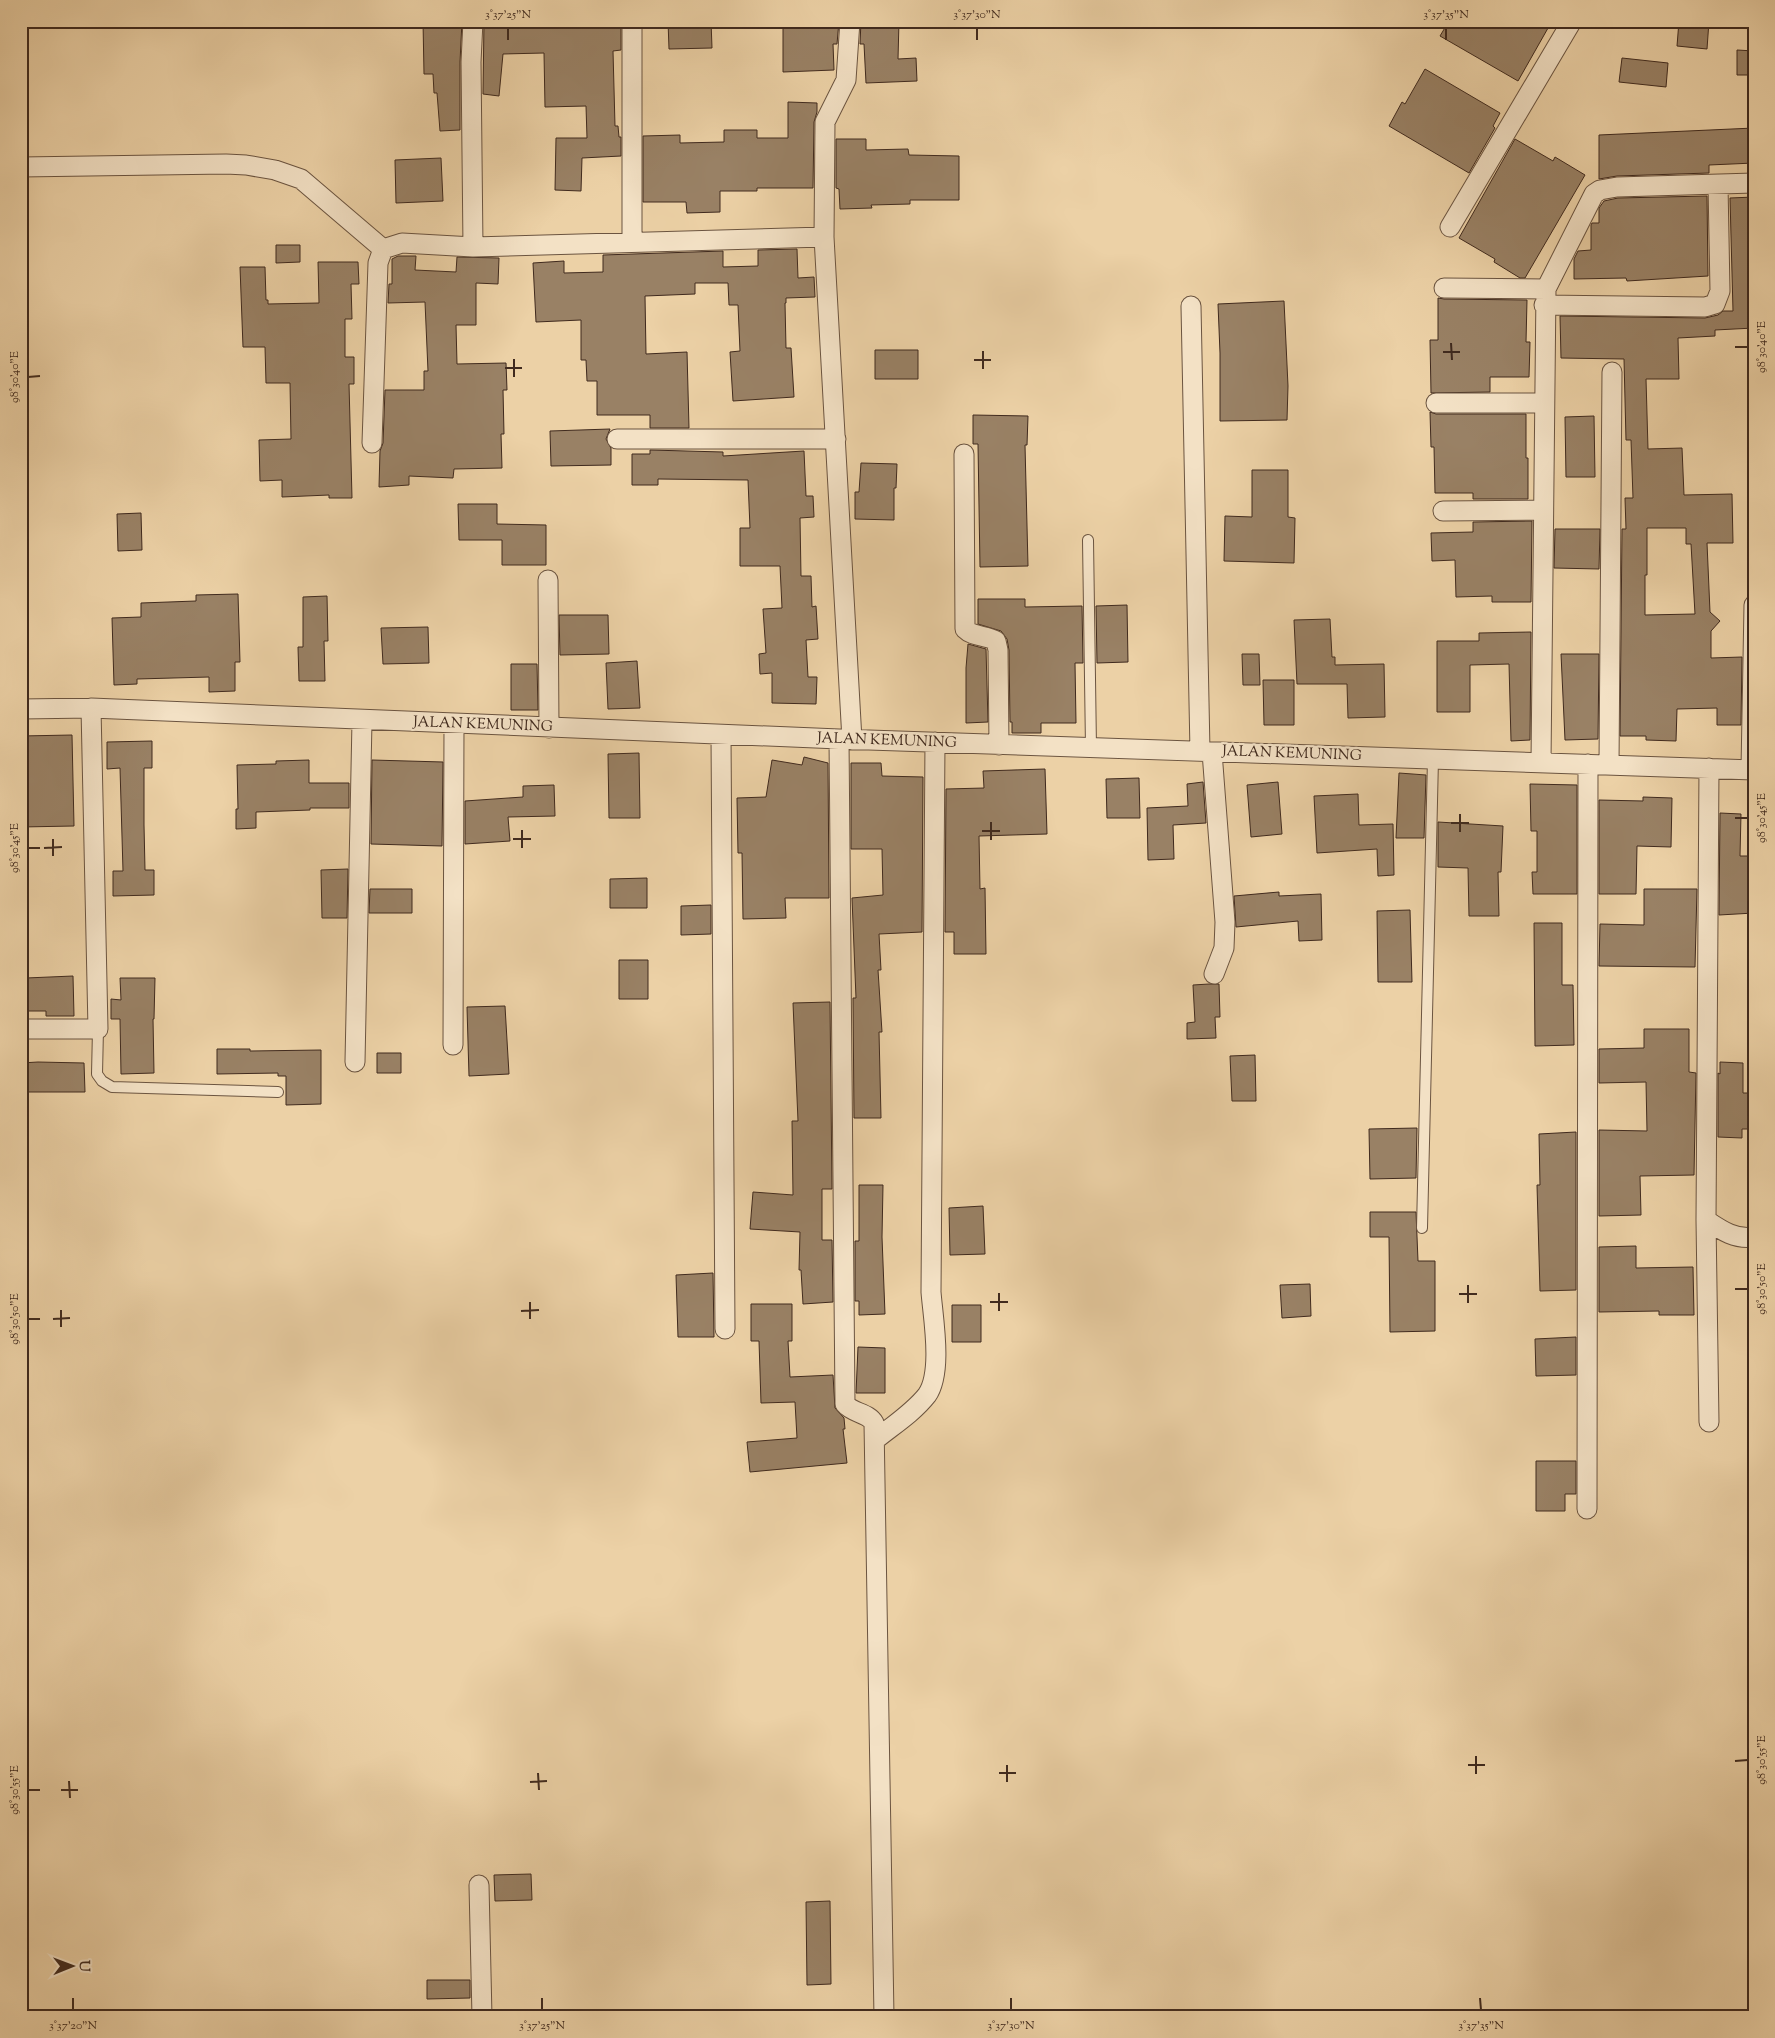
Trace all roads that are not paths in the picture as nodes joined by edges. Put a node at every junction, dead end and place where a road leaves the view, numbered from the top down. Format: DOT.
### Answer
graph roads {
  1 [pos="473,21"];
  2 [pos="632,21"];
  3 [pos="850,21"];
  4 [pos="1572,21"];
  5 [pos="21,167"];
  6 [pos="1754,183"];
  7 [pos="1718,185"];
  8 [pos="1450,227"];
  9 [pos="824,237"];
  10 [pos="632,242"];
  11 [pos="473,247"];
  12 [pos="383,249"];
  13 [pos="1444,288"];
  14 [pos="1545,297"];
  15 [pos="1191,306"];
  16 [pos="1612,372"];
  17 [pos="1436,403"];
  18 [pos="1544,403"];
  19 [pos="617,439"];
  20 [pos="836,439"];
  21 [pos="372,443"];
  22 [pos="964,454"];
  23 [pos="1542,510"];
  24 [pos="1443,511"];
  25 [pos="1088,540"];
  26 [pos="548,580"];
  27 [pos="1754,605"];
  28 [pos="91,708"];
  29 [pos="21,709"];
  30 [pos="362,720"];
  31 [pos="454,724"];
  32 [pos="549,728"];
  33 [pos="721,735"];
  34 [pos="845,740"];
  35 [pos="935,742"];
  36 [pos="999,745"];
  37 [pos="1091,748"];
  38 [pos="1206,751"];
  39 [pos="1433,759"];
  40 [pos="1541,762"];
  41 [pos="1588,764"];
  42 [pos="1609,765"];
  43 [pos="1709,768"];
  44 [pos="1753,770"];
  45 [pos="1214,974"];
  46 [pos="21,1029"];
  47 [pos="98,1029"];
  48 [pos="453,1045"];
  49 [pos="355,1062"];
  50 [pos="278,1092"];
  51 [pos="1706,1220"];
  52 [pos="1422,1228"];
  53 [pos="1754,1237"];
  54 [pos="725,1329"];
  55 [pos="1709,1422"];
  56 [pos="874,1440"];
  57 [pos="1587,1509"];
  58 [pos="479,1885"];
  59 [pos="482,2017"];
  60 [pos="884,2017"];
  1 -- 11 [label="street"];
  2 -- 10 [label="street"];
  3 -- 9 [label="street"];
  4 -- 8 [label="street"];
  5 -- 12 [label="street"];
  6 -- 7 [label="street"];
  7 -- 14 [label="street"];
  7 -- 14 [label="street"];
  9 -- 10 [label="street"];
  9 -- 20 [label="street"];
  10 -- 11 [label="street"];
  11 -- 12 [label="street"];
  12 -- 21 [label="street"];
  13 -- 14 [label="street"];
  14 -- 18 [label="street"];
  15 -- 38 [label="street"];
  16 -- 42 [label="street"];
  17 -- 18 [label="street"];
  18 -- 23 [label="street"];
  19 -- 20 [label="street"];
  20 -- 34 [label="street"];
  22 -- 36 [label="street"];
  23 -- 24 [label="street"];
  23 -- 40 [label="street"];
  25 -- 37 [label="lane"];
  26 -- 32 [label="street"];
  27 -- 44 [label="street"];
  28 -- 29 [label="street, JALAN KEMUNING"];
  28 -- 30 [label="street, JALAN KEMUNING"];
  28 -- 47 [label="street"];
  30 -- 31 [label="street, JALAN KEMUNING"];
  30 -- 49 [label="street"];
  31 -- 32 [label="street, JALAN KEMUNING"];
  31 -- 48 [label="street"];
  32 -- 33 [label="street, JALAN KEMUNING"];
  33 -- 34 [label="street, JALAN KEMUNING"];
  33 -- 54 [label="street"];
  34 -- 35 [label="street, JALAN KEMUNING"];
  34 -- 56 [label="street"];
  35 -- 36 [label="street, JALAN KEMUNING"];
  35 -- 56 [label="street"];
  36 -- 37 [label="street, JALAN KEMUNING"];
  37 -- 38 [label="street, JALAN KEMUNING"];
  38 -- 39 [label="street, JALAN KEMUNING"];
  38 -- 45 [label="street"];
  39 -- 40 [label="street, JALAN KEMUNING"];
  39 -- 52 [label="lane"];
  40 -- 41 [label="street, JALAN KEMUNING"];
  41 -- 42 [label="street, JALAN KEMUNING"];
  41 -- 57 [label="street"];
  42 -- 43 [label="street, JALAN KEMUNING"];
  43 -- 44 [label="street, JALAN KEMUNING"];
  43 -- 51 [label="street"];
  46 -- 47 [label="street"];
  47 -- 50 [label="lane"];
  51 -- 53 [label="street"];
  51 -- 55 [label="street"];
  56 -- 60 [label="street"];
  58 -- 59 [label="street"];
}
